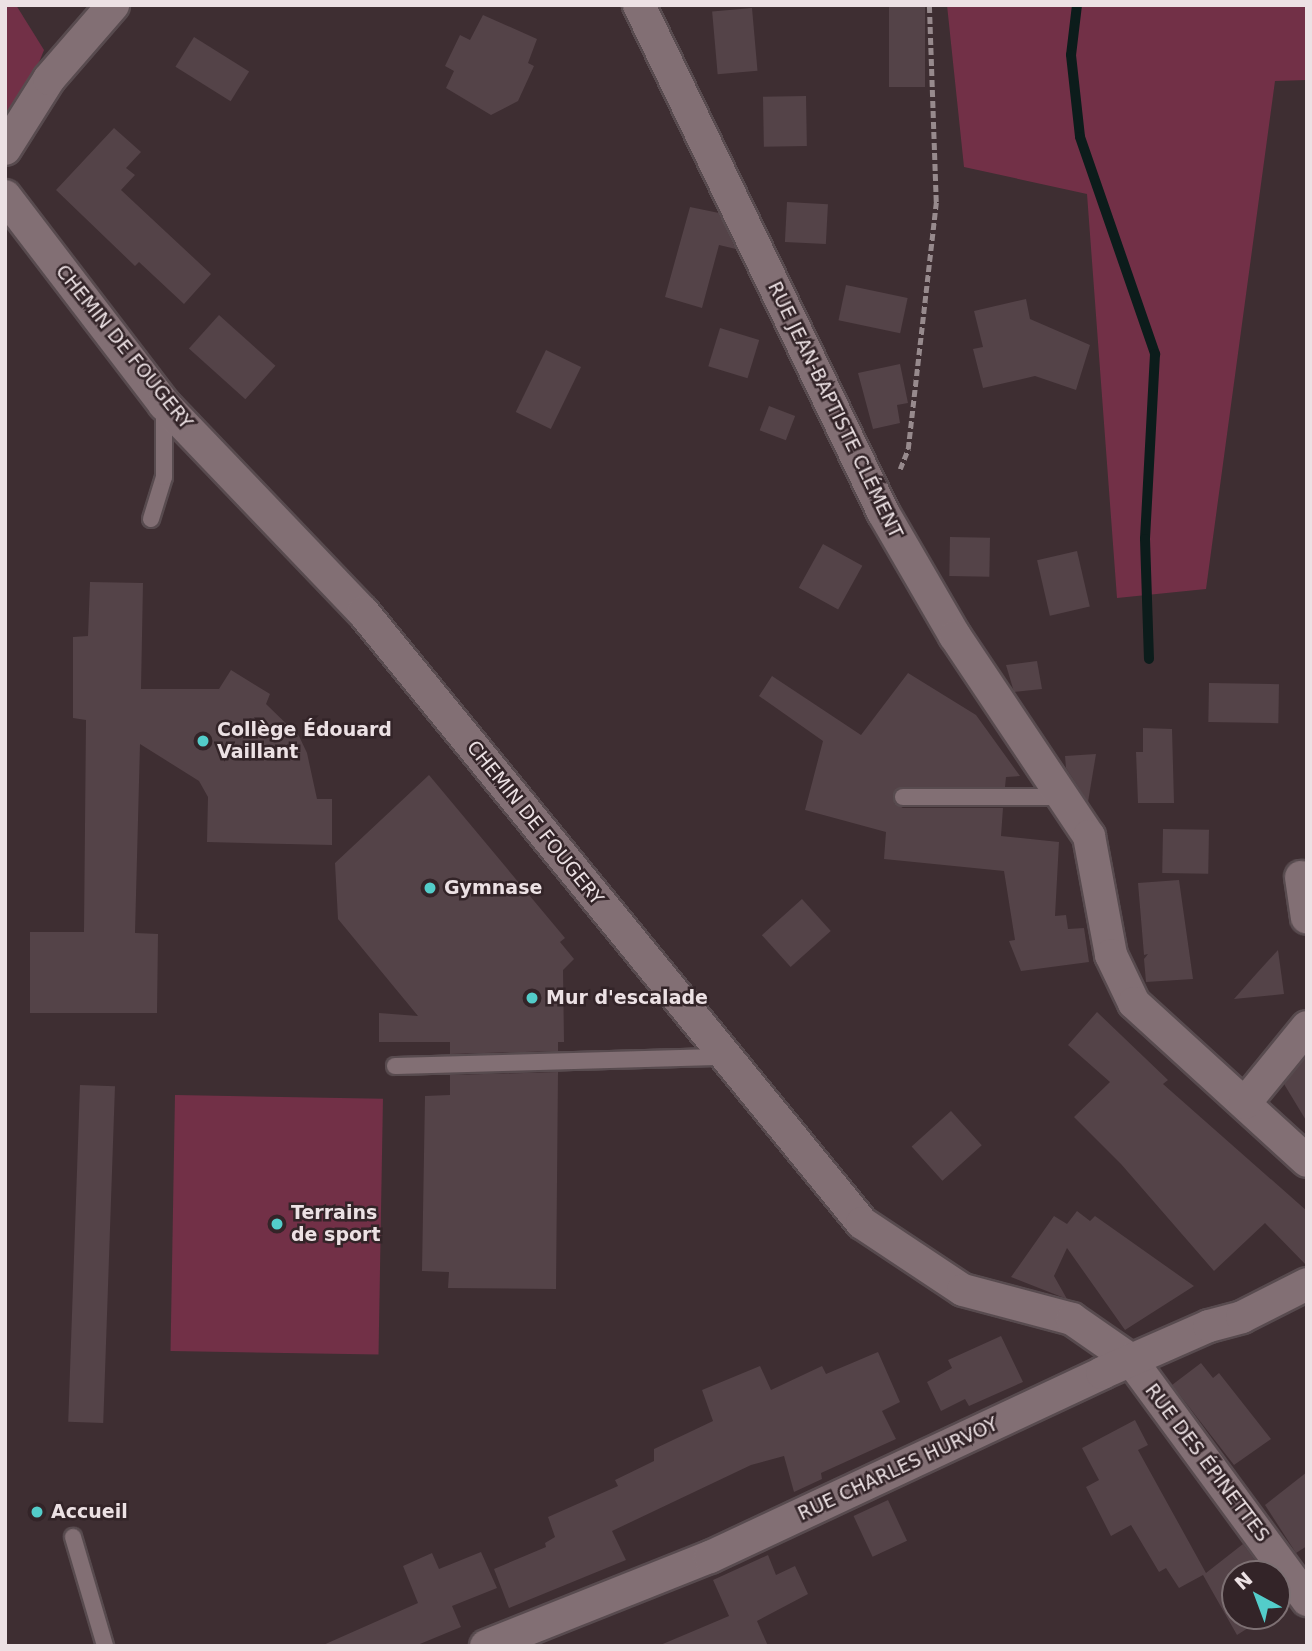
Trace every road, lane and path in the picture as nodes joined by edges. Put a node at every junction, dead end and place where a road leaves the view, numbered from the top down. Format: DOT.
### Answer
graph roads {
  1 [pos="113,5"];
  2 [pos="639,5"];
  3 [pos="929,5"];
  4 [pos="5,149"];
  5 [pos="5,196"];
  6 [pos="164,404"];
  7 [pos="883,512"];
  8 [pos="151,519"];
  9 [pos="903,797"];
  10 [pos="1063,797"];
  11 [pos="1301,877"];
  12 [pos="1307,918"];
  13 [pos="1307,1027"];
  14 [pos="726,1057"];
  15 [pos="395,1066"];
  16 [pos="1245,1103"];
  17 [pos="1307,1161"];
  18 [pos="1307,1284"];
  19 [pos="1131,1360"];
  20 [pos="73,1536"];
  21 [pos="1307,1600"];
  22 [pos="106,1646"];
  23 [pos="486,1646"];
  1 -- 4 [label="street"];
  2 -- 7 [label="street, RUE JEAN-BAPTISTE CLÉMENT"];
  3 -- 7 [label="path"];
  5 -- 6 [label="street, CHEMIN DE FOUGERY"];
  6 -- 8 [label="lane"];
  6 -- 14 [label="street, CHEMIN DE FOUGERY"];
  7 -- 10 [label="street, RUE JEAN-BAPTISTE CLÉMENT"];
  9 -- 10 [label="lane"];
  10 -- 16 [label="street, RUE JEAN-BAPTISTE CLÉMENT"];
  11 -- 12 [label="street"];
  13 -- 16 [label="street"];
  14 -- 15 [label="lane"];
  14 -- 19 [label="street, CHEMIN DE FOUGERY"];
  16 -- 17 [label="street, RUE JEAN-BAPTISTE CLÉMENT"];
  18 -- 19 [label="street, RUE CHARLES HURVOY"];
  19 -- 21 [label="street, RUE DES ÉPINETTES"];
  19 -- 23 [label="street, RUE CHARLES HURVOY"];
  20 -- 22 [label="lane"];
}
